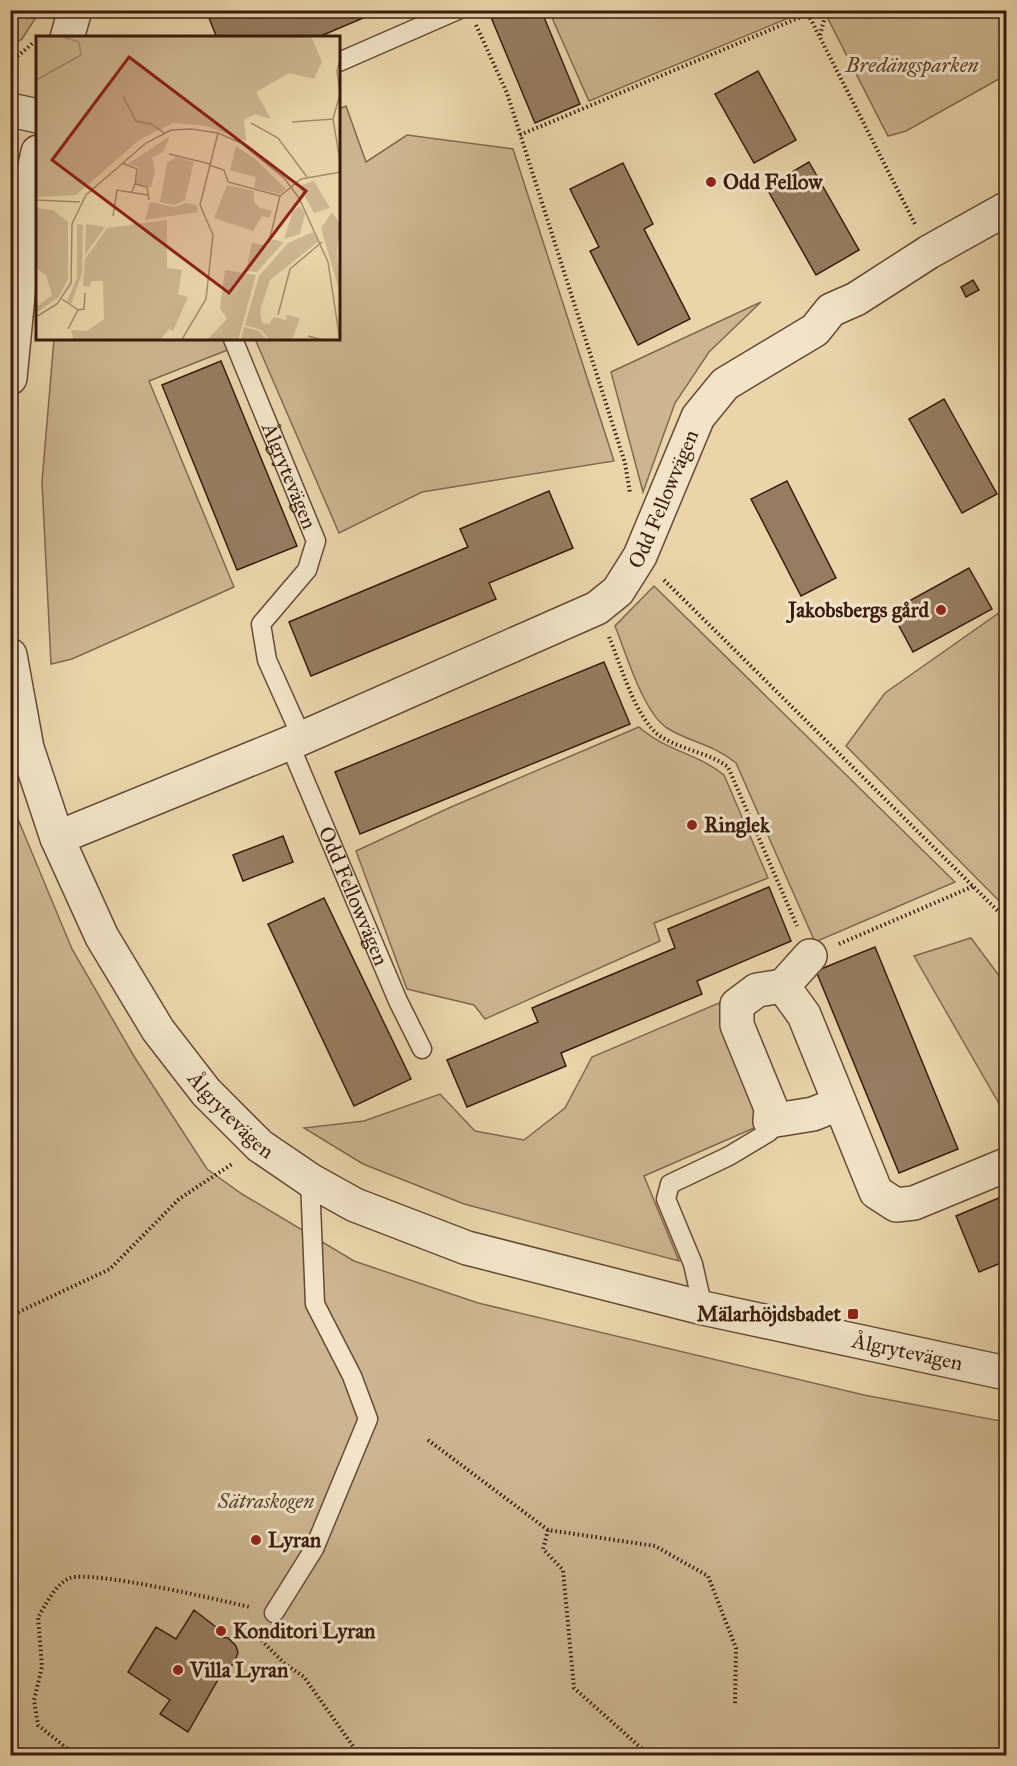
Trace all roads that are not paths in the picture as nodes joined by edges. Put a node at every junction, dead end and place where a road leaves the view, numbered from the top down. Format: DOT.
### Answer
graph roads {
  1 [pos="75,10"];
  2 [pos="459,10"];
  3 [pos="52,35"];
  4 [pos="340,62"];
  5 [pos="10,110"];
  6 [pos="36,116"];
  7 [pos="36,161"];
  8 [pos="1006,209"];
  9 [pos="233,340"];
  10 [pos="10,378"];
  11 [pos="10,655"];
  12 [pos="296,740"];
  13 [pos="57,838"];
  14 [pos="810,957"];
  15 [pos="783,986"];
  16 [pos="422,1049"];
  17 [pos="838,1104"];
  18 [pos="770,1121"];
  19 [pos="1006,1165"];
  20 [pos="310,1180"];
  21 [pos="703,1308"];
  22 [pos="1006,1373"];
  23 [pos="274,1613"];
  1 -- 3 [label="street"];
  2 -- 4 [label="lane"];
  5 -- 6 [label="street"];
  7 -- 10 [label="street"];
  8 -- 12 [label="street, Odd Fellowvägen"];
  9 -- 12 [label="lane, Ålgrytevägen"];
  11 -- 13 [label="street, Ålgrytevägen"];
  12 -- 13 [label="street, Odd Fellowvägen"];
  12 -- 16 [label="lane, Odd Fellowvägen"];
  13 -- 20 [label="street, Ålgrytevägen"];
  14 -- 15 [label="street"];
  15 -- 17 [label="street"];
  15 -- 18 [label="street"];
  17 -- 18 [label="street"];
  17 -- 19 [label="street"];
  18 -- 21 [label="lane"];
  20 -- 21 [label="street, Ålgrytevägen"];
  20 -- 23 [label="lane"];
  21 -- 22 [label="street, Ålgrytevägen"];
}
